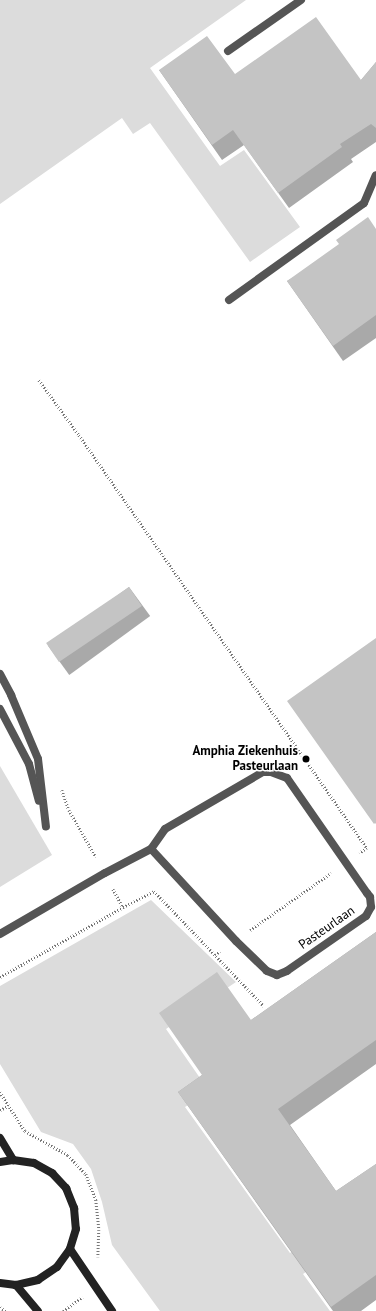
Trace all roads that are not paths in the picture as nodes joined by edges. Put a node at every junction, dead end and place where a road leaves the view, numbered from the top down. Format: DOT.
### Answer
graph roads {
  1 [pos="301,0"];
  2 [pos="228,51"];
  3 [pos="376,175"];
  4 [pos="229,300"];
  5 [pos="0,674"];
  6 [pos="0,709"];
  7 [pos="151,849"];
  8 [pos="0,934"];
  9 [pos="0,1138"];
  10 [pos="13,1160"];
  11 [pos="0,1162"];
  12 [pos="70,1249"];
  13 [pos="0,1283"];
  14 [pos="16,1285"];
  15 [pos="38,1311"];
  16 [pos="112,1311"];
  1 -- 2 [label="street"];
  3 -- 4 [label="street"];
  5 -- 6 [label="street"];
  7 -- 7 [label="street, Pasteurlaan"];
  7 -- 8 [label="street, Pasteurlaan"];
  9 -- 10 [label="main road"];
  10 -- 11 [label="main road"];
  10 -- 12 [label="main road"];
  12 -- 14 [label="main road"];
  12 -- 16 [label="main road"];
  13 -- 14 [label="main road"];
  14 -- 15 [label="main road"];
}
